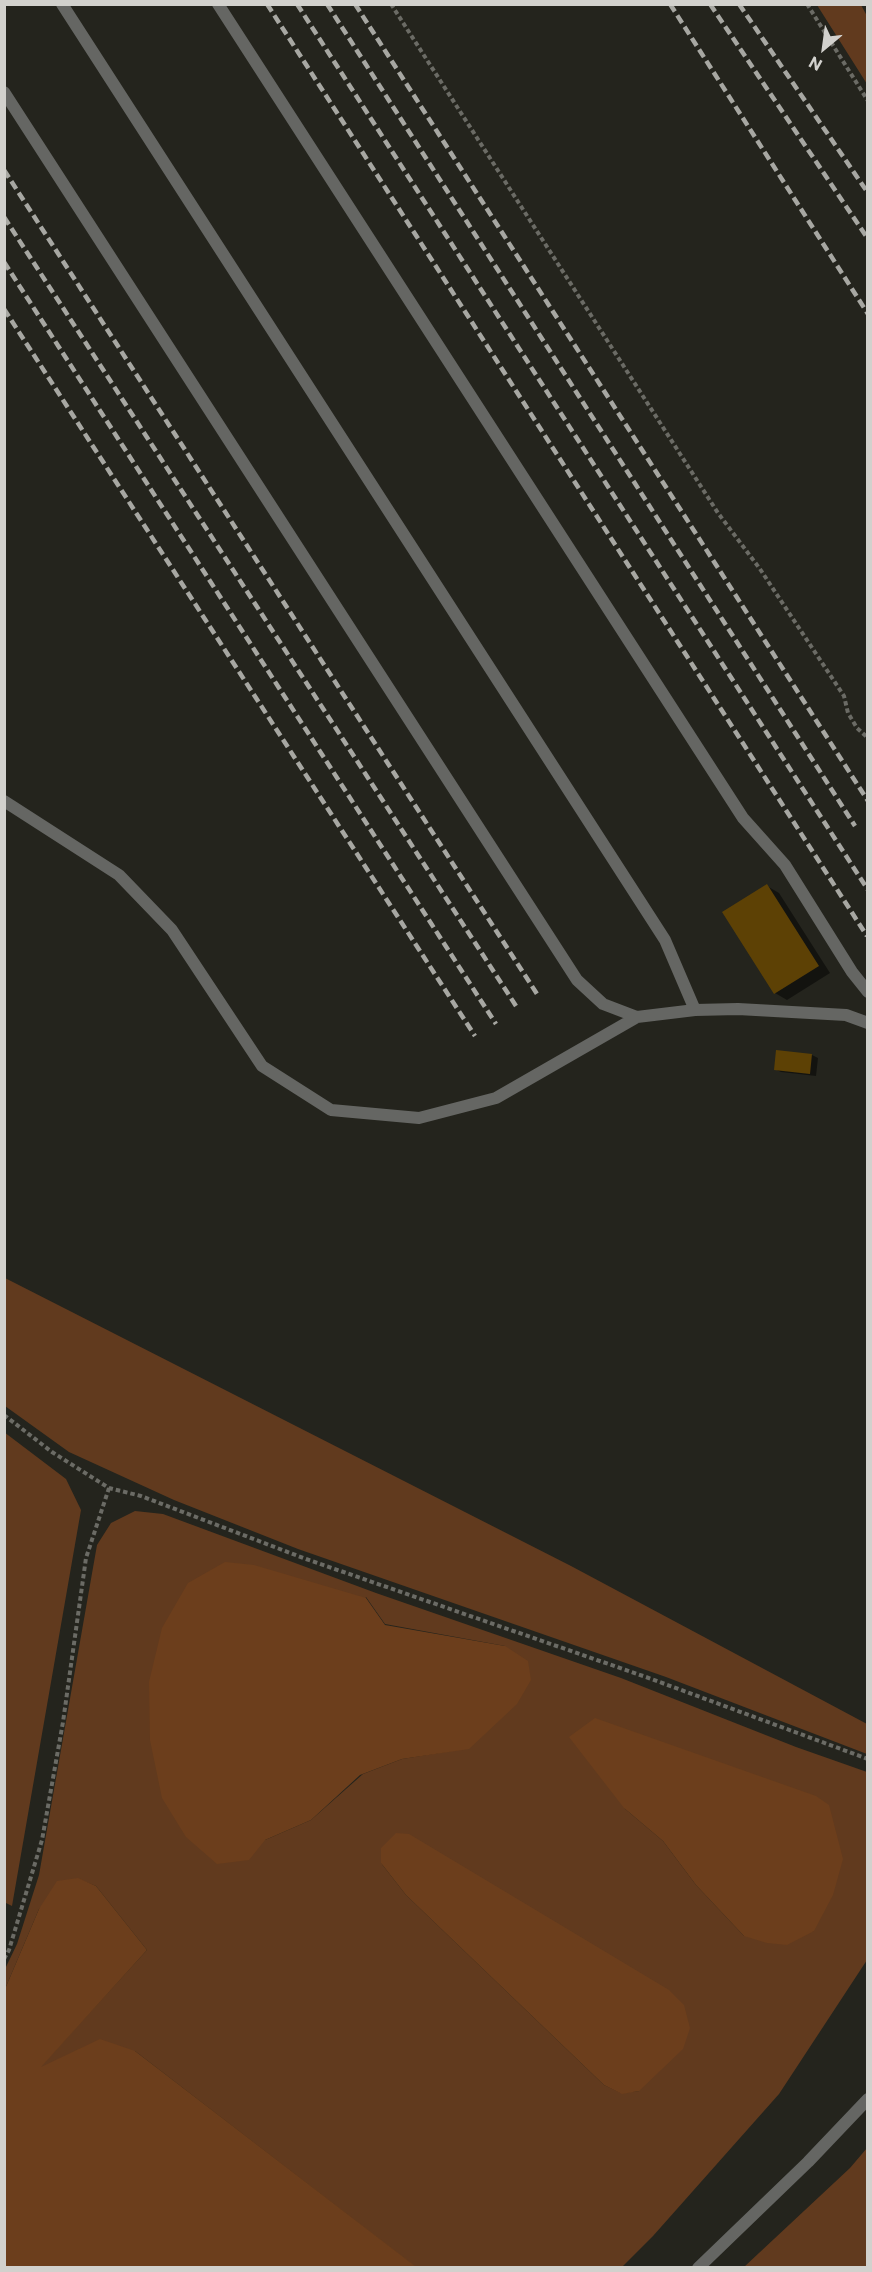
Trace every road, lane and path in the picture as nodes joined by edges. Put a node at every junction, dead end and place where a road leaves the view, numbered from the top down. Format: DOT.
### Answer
graph roads {
  1 [pos="62,4"];
  2 [pos="218,4"];
  3 [pos="391,4"];
  4 [pos="807,4"];
  5 [pos="4,92"];
  6 [pos="867,102"];
  7 [pos="867,738"];
  8 [pos="4,801"];
  9 [pos="867,992"];
  10 [pos="695,1010"];
  11 [pos="637,1017"];
  12 [pos="867,1023"];
  13 [pos="4,1415"];
  14 [pos="109,1488"];
  15 [pos="867,1759"];
  16 [pos="4,1959"];
  17 [pos="867,2099"];
  18 [pos="698,2268"];
  1 -- 10 [label="lane"];
  2 -- 9 [label="lane"];
  3 -- 7 [label="path"];
  4 -- 6 [label="path"];
  5 -- 11 [label="lane"];
  8 -- 11 [label="lane"];
  10 -- 11 [label="lane"];
  10 -- 12 [label="lane"];
  13 -- 14 [label="path"];
  14 -- 15 [label="path"];
  14 -- 16 [label="path"];
  17 -- 18 [label="lane"];
}
